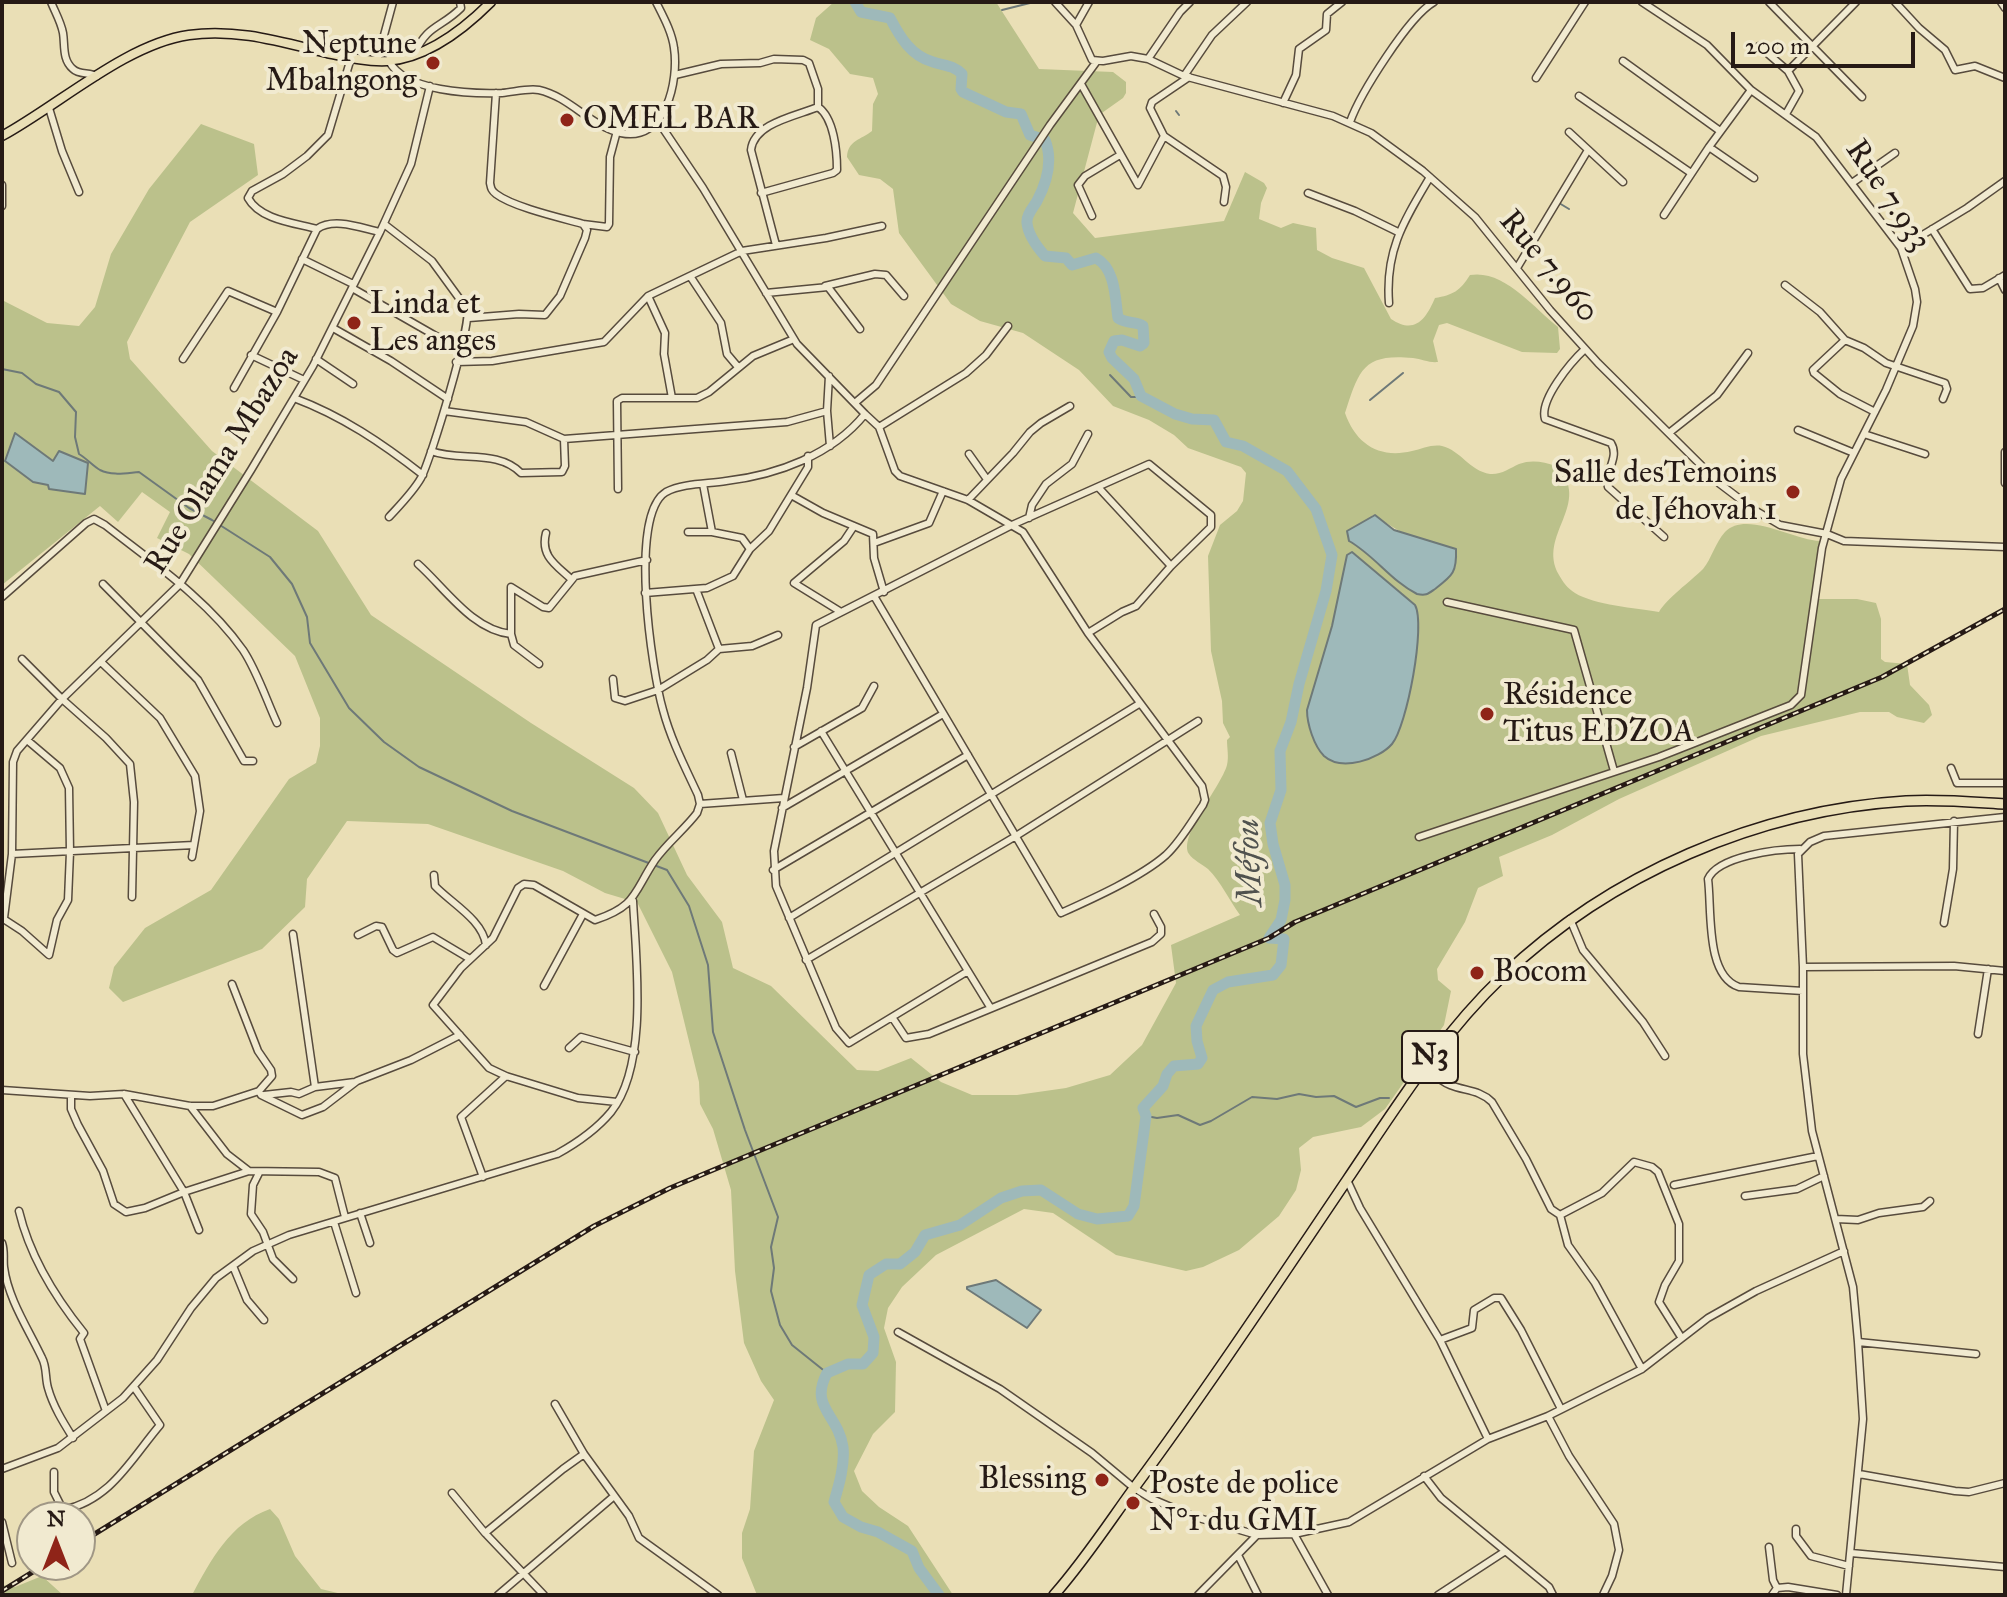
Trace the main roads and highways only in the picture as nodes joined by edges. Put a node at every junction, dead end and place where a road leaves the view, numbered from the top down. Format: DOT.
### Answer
graph roads {
  1 [pos="491,2"];
  2 [pos="2,136"];
  3 [pos="2005,804"];
  4 [pos="1054,1595"];
  1 -- 2 [label="main road"];
  3 -- 4 [label="highway, N3"];
}
